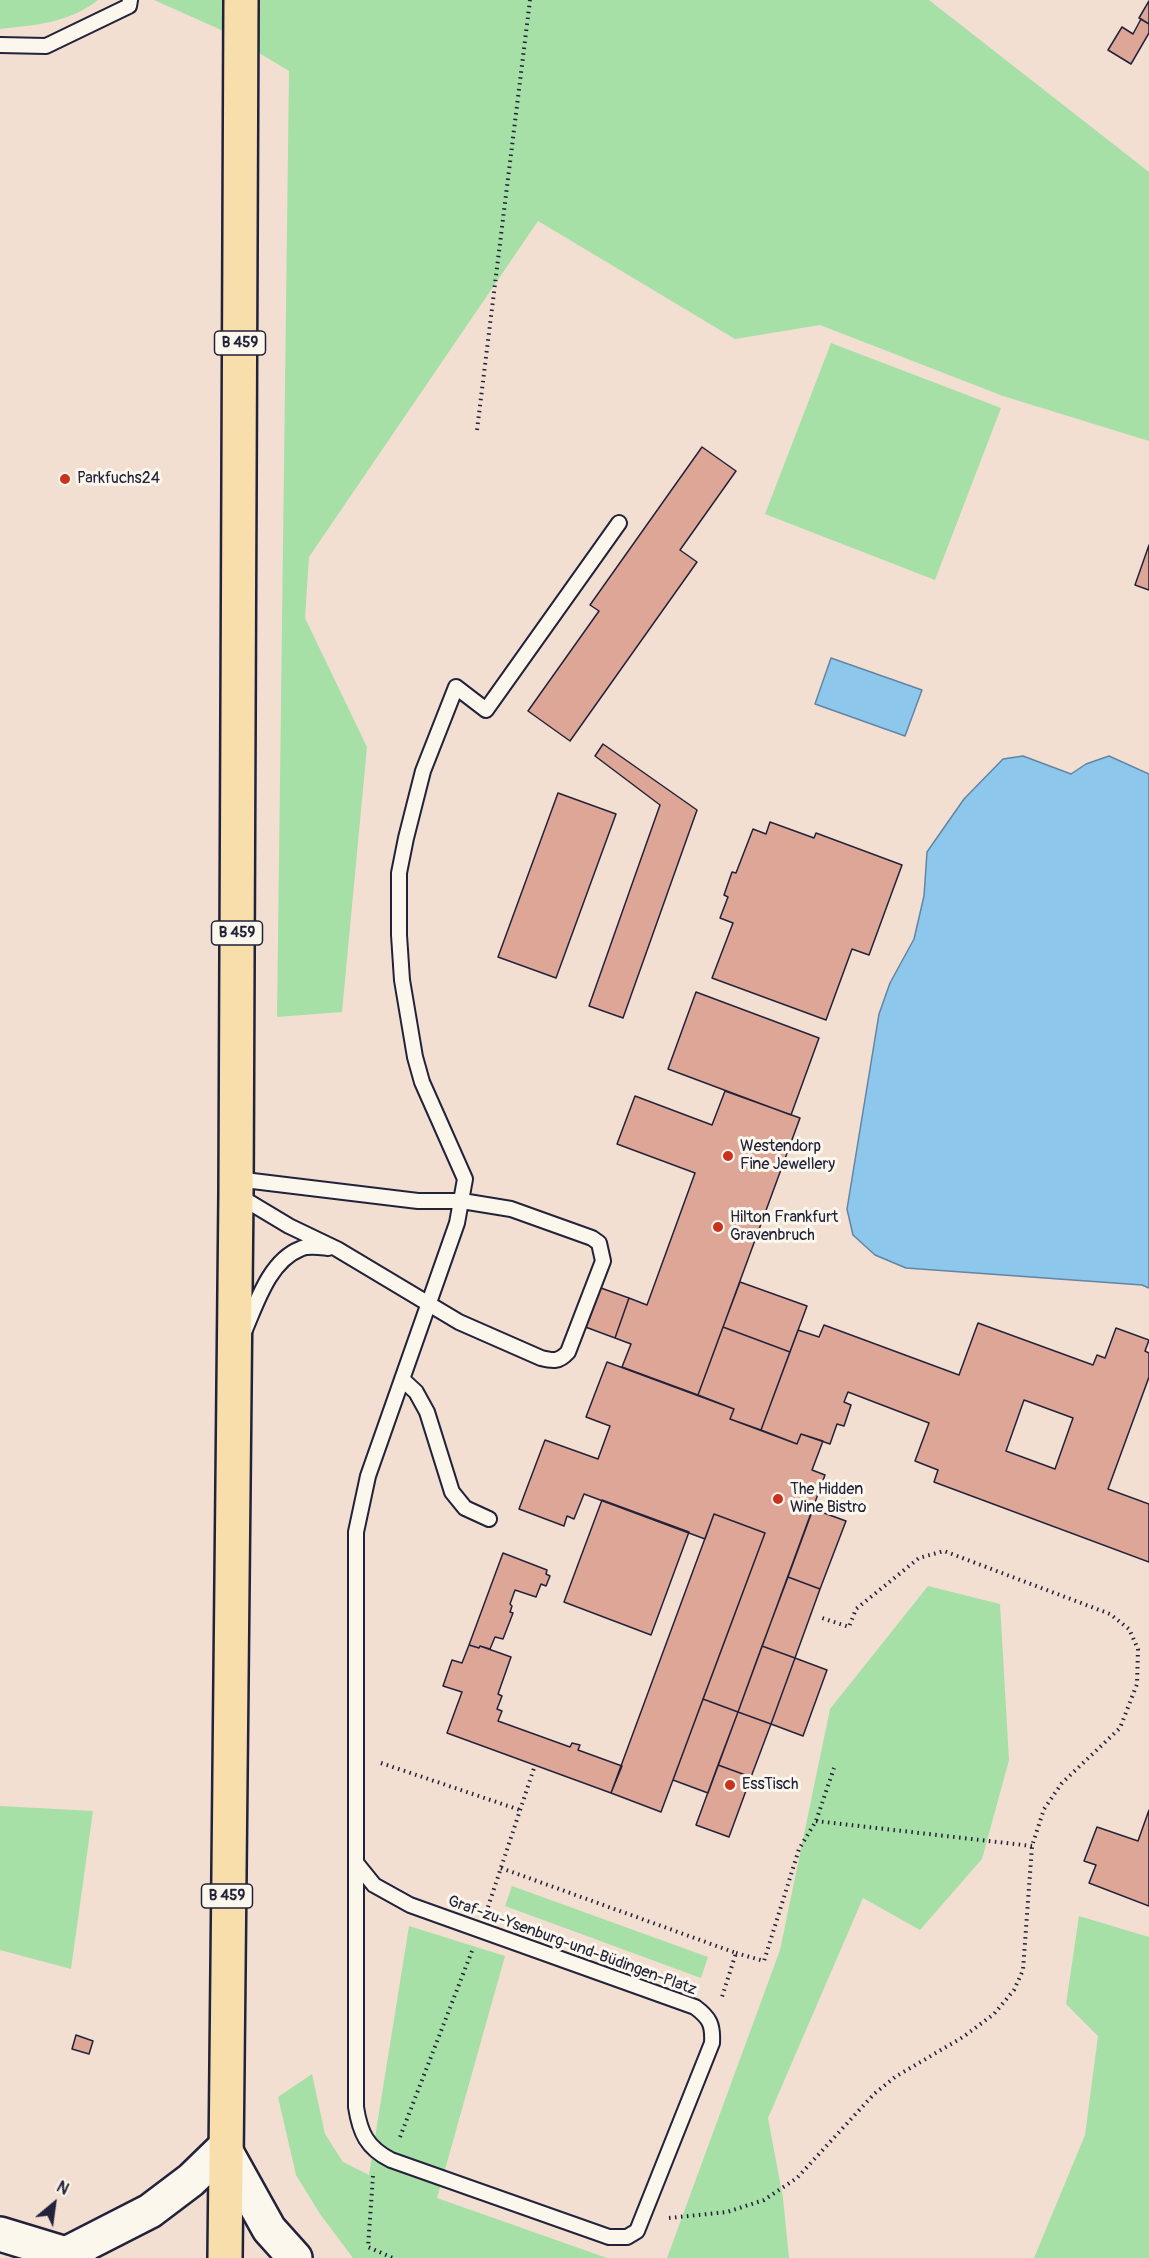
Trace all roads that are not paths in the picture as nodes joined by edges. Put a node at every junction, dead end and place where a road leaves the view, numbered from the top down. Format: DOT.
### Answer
graph roads {
  1 [pos="241,0"];
  2 [pos="130,3"];
  3 [pos="0,45"];
  4 [pos="619,523"];
  5 [pos="236,1187"];
  6 [pos="462,1201"];
  7 [pos="337,1249"];
  8 [pos="429,1302"];
  9 [pos="234,1353"];
  10 [pos="402,1379"];
  11 [pos="489,1519"];
  12 [pos="357,1864"];
  13 [pos="224,2148"];
  14 [pos="2,2235"];
  15 [pos="61,2257"];
  16 [pos="225,2258"];
  17 [pos="295,2258"];
  1 -- 5 [label="main road, B 459"];
  2 -- 3 [label="lane"];
  4 -- 6 [label="lane"];
  5 -- 6 [label="lane"];
  5 -- 7 [label="lane"];
  5 -- 9 [label="main road, B 459"];
  6 -- 8 [label="lane"];
  6 -- 8 [label="lane"];
  7 -- 8 [label="lane"];
  7 -- 9 [label="lane"];
  8 -- 10 [label="lane"];
  9 -- 13 [label="main road, B 459"];
  10 -- 11 [label="lane"];
  10 -- 12 [label="lane"];
  12 -- 12 [label="lane, Graf-zu-Ysenburg-und-Büdingen-Platz"];
  13 -- 15 [label="main road"];
  13 -- 16 [label="main road, B 459"];
  13 -- 17 [label="main road"];
  14 -- 15 [label="main road"];
}
